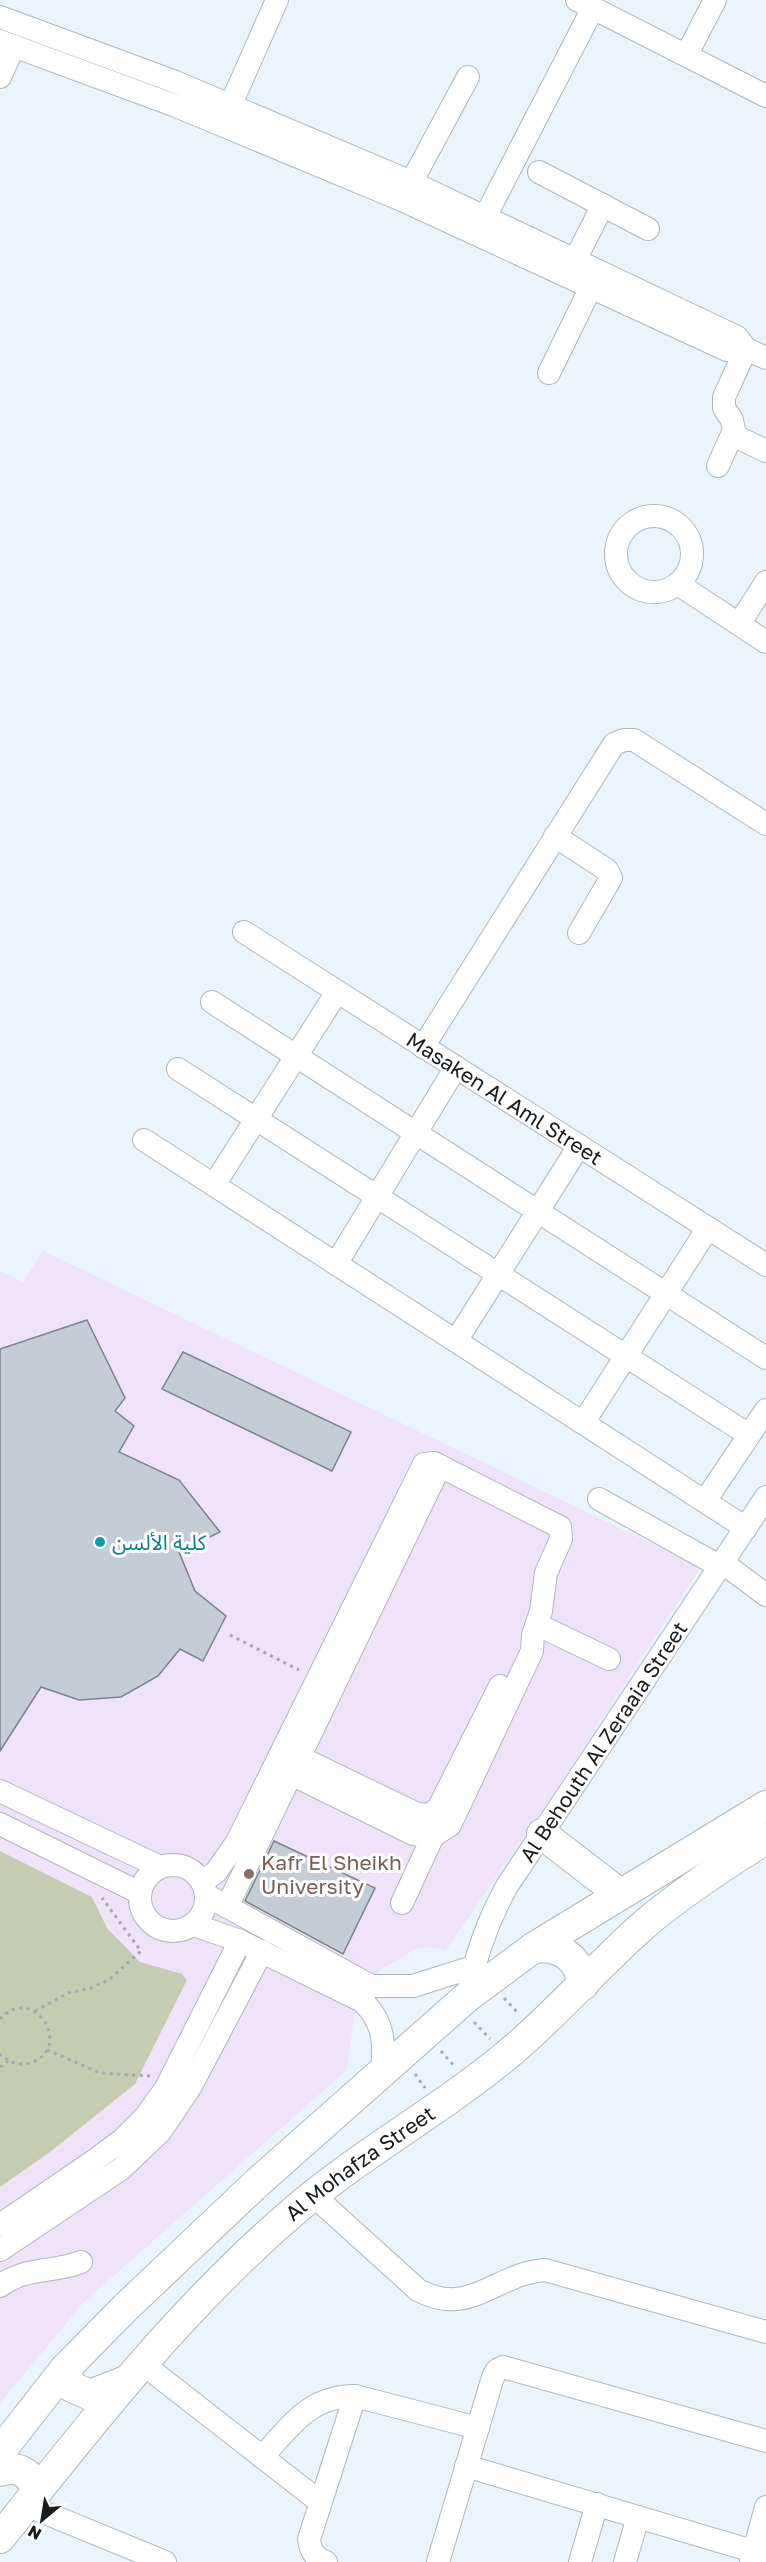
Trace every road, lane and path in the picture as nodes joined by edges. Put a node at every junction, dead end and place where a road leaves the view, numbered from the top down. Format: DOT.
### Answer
graph roads {
  1 [pos="277,0"];
  2 [pos="715,0"];
  3 [pos="599,6"];
  4 [pos="0,17"];
  5 [pos="7,44"];
  6 [pos="687,54"];
  7 [pos="0,77"];
  8 [pos="468,77"];
  9 [pos="763,87"];
  10 [pos="231,104"];
  11 [pos="539,172"];
  12 [pos="406,191"];
  13 [pos="603,205"];
  14 [pos="485,217"];
  15 [pos="648,229"];
  16 [pos="575,260"];
  17 [pos="591,287"];
  18 [pos="756,354"];
  19 [pos="549,373"];
  20 [pos="733,435"];
  21 [pos="766,452"];
  22 [pos="718,466"];
  23 [pos="766,582"];
  24 [pos="678,584"];
  25 [pos="739,624"];
  26 [pos="766,642"];
  27 [pos="766,824"];
  28 [pos="555,836"];
  29 [pos="244,932"];
  30 [pos="579,933"];
  31 [pos="337,992"];
  32 [pos="212,1002"];
  33 [pos="423,1047"];
  34 [pos="296,1056"];
  35 [pos="456,1067"];
  36 [pos="178,1069"];
  37 [pos="256,1119"];
  38 [pos="416,1133"];
  39 [pos="144,1140"];
  40 [pos="579,1146"];
  41 [pos="214,1185"];
  42 [pos="377,1197"];
  43 [pos="538,1211"];
  44 [pos="708,1228"];
  45 [pos="336,1264"];
  46 [pos="766,1265"];
  47 [pos="498,1274"];
  48 [pos="666,1293"];
  49 [pos="456,1341"];
  50 [pos="626,1356"];
  51 [pos="766,1358"];
  52 [pos="766,1410"];
  53 [pos="583,1423"];
  54 [pos="749,1435"];
  55 [pos="440,1466"];
  56 [pos="766,1497"];
  57 [pos="599,1499"];
  58 [pos="705,1501"];
  59 [pos="746,1528"];
  60 [pos="722,1565"];
  61 [pos="766,1595"];
  62 [pos="536,1630"];
  63 [pos="230,1635"];
  64 [pos="609,1659"];
  65 [pos="317,1679"];
  66 [pos="295,1766"];
  67 [pos="0,1791"];
  68 [pos="766,1806"];
  69 [pos="0,1824"];
  70 [pos="431,1825"];
  71 [pos="542,1834"];
  72 [pos="766,1839"];
  73 [pos="160,1867"];
  74 [pos="204,1889"];
  75 [pos="99,1893"];
  76 [pos="140,1893"];
  77 [pos="620,1894"];
  78 [pos="402,1903"];
  79 [pos="227,1907"];
  80 [pos="194,1924"];
  81 [pos="240,1941"];
  82 [pos="533,1948"];
  83 [pos="262,1951"];
  84 [pos="583,1985"];
  85 [pos="472,1987"];
  86 [pos="35,2012"];
  87 [pos="0,2019"];
  88 [pos="534,2031"];
  89 [pos="426,2033"];
  90 [pos="47,2050"];
  91 [pos="0,2054"];
  92 [pos="506,2056"];
  93 [pos="8,2061"];
  94 [pos="391,2065"];
  95 [pos="0,2067"];
  96 [pos="146,2084"];
  97 [pos="469,2085"];
  98 [pos="438,2106"];
  99 [pos="313,2195"];
  100 [pos="0,2225"];
  101 [pos="0,2250"];
  102 [pos="81,2262"];
  103 [pos="0,2286"];
  104 [pos="766,2332"];
  105 [pos="64,2370"];
  106 [pos="136,2372"];
  107 [pos="355,2396"];
  108 [pos="478,2428"];
  109 [pos="766,2440"];
  110 [pos="0,2452"];
  111 [pos="262,2457"];
  112 [pos="466,2466"];
  113 [pos="0,2471"];
  114 [pos="31,2499"];
  115 [pos="320,2502"];
  116 [pos="597,2504"];
  117 [pos="766,2506"];
  118 [pos="638,2517"];
  119 [pos="0,2538"];
  120 [pos="757,2556"];
  121 [pos="165,2562"];
  122 [pos="326,2562"];
  123 [pos="438,2562"];
  124 [pos="580,2562"];
  125 [pos="625,2562"];
  1 -- 10 [label="street"];
  2 -- 6 [label="street"];
  3 -- 6 [label="street"];
  3 -- 14 [label="street"];
  4 -- 10 [label="street"];
  5 -- 7 [label="street"];
  5 -- 12 [label="street"];
  6 -- 9 [label="street"];
  8 -- 12 [label="street"];
  10 -- 12 [label="street"];
  11 -- 13 [label="street"];
  12 -- 14 [label="street"];
  12 -- 17 [label="street"];
  13 -- 15 [label="street"];
  13 -- 16 [label="street"];
  14 -- 16 [label="street"];
  16 -- 18 [label="street"];
  17 -- 18 [label="street"];
  17 -- 19 [label="street"];
  18 -- 20 [label="street"];
  20 -- 21 [label="street"];
  20 -- 22 [label="street"];
  23 -- 25 [label="street"];
  24 -- 25 [label="street"];
  25 -- 26 [label="street"];
  27 -- 28 [label="street"];
  28 -- 30 [label="street"];
  28 -- 33 [label="street"];
  29 -- 31 [label="street, Masaken Al Aml Street"];
  31 -- 33 [label="street, Masaken Al Aml Street"];
  31 -- 34 [label="street"];
  32 -- 34 [label="street"];
  33 -- 35 [label="street, Masaken Al Aml Street"];
  34 -- 37 [label="street"];
  34 -- 38 [label="street"];
  35 -- 38 [label="street"];
  35 -- 40 [label="street, Masaken Al Aml Street"];
  36 -- 37 [label="street"];
  37 -- 41 [label="street"];
  37 -- 42 [label="street"];
  38 -- 42 [label="street"];
  38 -- 43 [label="street"];
  39 -- 41 [label="street"];
  40 -- 43 [label="street"];
  40 -- 44 [label="street, Masaken Al Aml Street"];
  41 -- 45 [label="street"];
  42 -- 45 [label="street"];
  42 -- 47 [label="street"];
  43 -- 47 [label="street"];
  43 -- 48 [label="street"];
  44 -- 46 [label="street, Masaken Al Aml Street"];
  44 -- 48 [label="street"];
  45 -- 49 [label="street"];
  47 -- 49 [label="street"];
  47 -- 50 [label="street"];
  48 -- 50 [label="street"];
  48 -- 51 [label="street"];
  49 -- 53 [label="street"];
  50 -- 53 [label="street"];
  50 -- 54 [label="street"];
  52 -- 54 [label="street"];
  53 -- 58 [label="street"];
  54 -- 58 [label="street"];
  55 -- 62 [label="street"];
  55 -- 65 [label="street"];
  55 -- 66 [label="street"];
  56 -- 59 [label="street, Al Behouth Al Zeraaia Street"];
  57 -- 60 [label="street"];
  58 -- 59 [label="street"];
  59 -- 60 [label="street, Al Behouth Al Zeraaia Street"];
  60 -- 61 [label="street"];
  60 -- 71 [label="street, Al Behouth Al Zeraaia Street"];
  62 -- 64 [label="street"];
  62 -- 70 [label="street"];
  63 -- 65 [label="path"];
  65 -- 74 [label="street"];
  66 -- 70 [label="street"];
  66 -- 79 [label="street"];
  67 -- 73 [label="street"];
  68 -- 77 [label="main road"];
  69 -- 76 [label="street"];
  70 -- 78 [label="street"];
  71 -- 77 [label="main road"];
  71 -- 85 [label="street, Al Behouth Al Zeraaia Street"];
  72 -- 84 [label="main road, Al Mohafza Street"];
  73 -- 74 [label="street"];
  73 -- 76 [label="street"];
  74 -- 79 [label="street"];
  74 -- 80 [label="street"];
  75 -- 86 [label="path"];
  76 -- 80 [label="street"];
  77 -- 82 [label="main road"];
  79 -- 85 [label="street"];
  80 -- 81 [label="street"];
  81 -- 83 [label="street"];
  81 -- 100 [label="street"];
  82 -- 84 [label="main road"];
  82 -- 85 [label="main road"];
  83 -- 94 [label="street"];
  83 -- 101 [label="street"];
  84 -- 88 [label="main road, Al Mohafza Street"];
  85 -- 88 [label="path"];
  85 -- 89 [label="main road"];
  85 -- 92 [label="path"];
  86 -- 87 [label="path"];
  86 -- 90 [label="path"];
  88 -- 92 [label="main road, Al Mohafza Street"];
  89 -- 94 [label="main road"];
  89 -- 97 [label="path"];
  90 -- 93 [label="path"];
  90 -- 96 [label="path"];
  91 -- 93 [label="path"];
  92 -- 97 [label="main road, Al Mohafza Street"];
  93 -- 95 [label="path"];
  94 -- 98 [label="path"];
  94 -- 105 [label="main road"];
  97 -- 98 [label="main road, Al Mohafza Street"];
  98 -- 99 [label="main road, Al Mohafza Street"];
  99 -- 104 [label="street"];
  99 -- 106 [label="main road, Al Mohafza Street"];
  102 -- 103 [label="street"];
  105 -- 106 [label="main road"];
  105 -- 110 [label="main road"];
  106 -- 111 [label="street"];
  106 -- 114 [label="main road, Al Mohafza Street"];
  107 -- 108 [label="street"];
  107 -- 111 [label="street"];
  107 -- 115 [label="street"];
  108 -- 109 [label="street"];
  108 -- 112 [label="street"];
  111 -- 115 [label="street"];
  112 -- 116 [label="street"];
  112 -- 123 [label="street"];
  113 -- 114 [label="main road"];
  114 -- 119 [label="main road, Al Mohafza Street"];
  114 -- 121 [label="street"];
  115 -- 122 [label="street"];
  116 -- 118 [label="street"];
  116 -- 124 [label="street"];
  117 -- 120 [label="street"];
  118 -- 120 [label="street"];
  118 -- 125 [label="street"];
}
